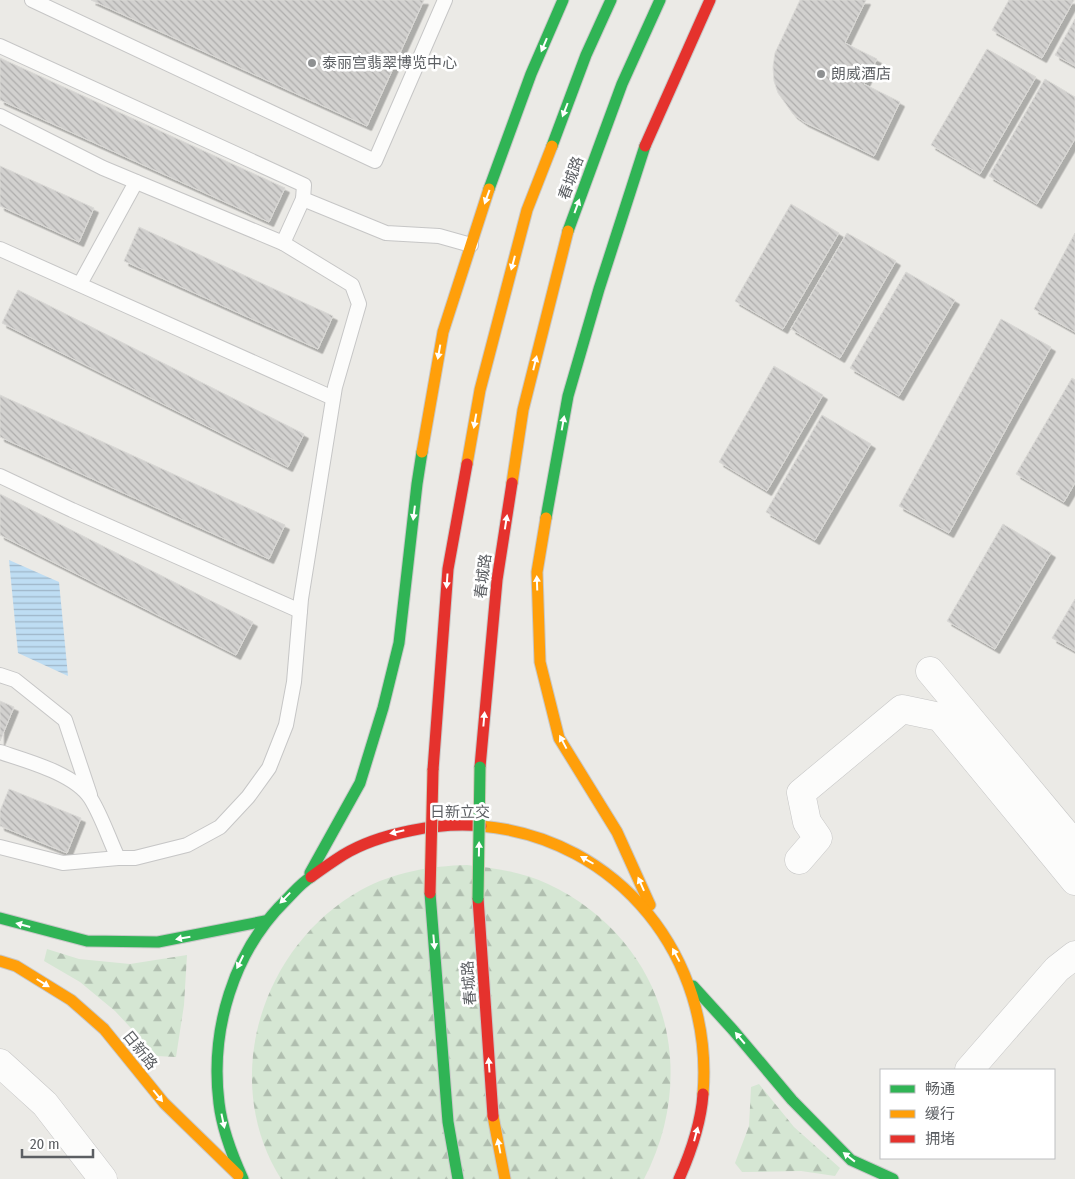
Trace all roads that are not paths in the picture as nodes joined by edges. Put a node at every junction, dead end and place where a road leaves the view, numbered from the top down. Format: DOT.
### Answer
graph roads {
  1 [pos="32,0"];
  2 [pos="446,0"];
  3 [pos="563,0"];
  4 [pos="611,0"];
  5 [pos="660,0"];
  6 [pos="710,0"];
  7 [pos="0,46"];
  8 [pos="0,116"];
  9 [pos="136,182"];
  10 [pos="303,199"];
  11 [pos="283,243"];
  12 [pos="471,245"];
  13 [pos="0,249"];
  14 [pos="80,284"];
  15 [pos="333,398"];
  16 [pos="0,476"];
  17 [pos="300,611"];
  18 [pos="930,671"];
  19 [pos="0,675"];
  20 [pos="0,752"];
  21 [pos="90,798"];
  22 [pos="1075,845"];
  23 [pos="0,847"];
  24 [pos="118,858"];
  25 [pos="799,860"];
  26 [pos="308,877"];
  27 [pos="1075,881"];
  28 [pos="0,918"];
  29 [pos="265,921"];
  30 [pos="661,929"];
  31 [pos="1075,955"];
  32 [pos="0,961"];
  33 [pos="690,983"];
  34 [pos="0,1063"];
  35 [pos="970,1069"];
  36 [pos="103,1179"];
  37 [pos="243,1179"];
  38 [pos="458,1179"];
  39 [pos="505,1179"];
  40 [pos="679,1179"];
  41 [pos="893,1179"];
  1 -- 2 [label="lane"];
  3 -- 12 [label="main road, one-way"];
  4 -- 38 [label="main road, 春城路, one-way, bridge"];
  39 -- 5 [label="main road, 春城路, one-way, bridge"];
  30 -- 6 [label="main road, one-way"];
  7 -- 10 [label="lane"];
  8 -- 9 [label="lane"];
  9 -- 11 [label="lane"];
  9 -- 14 [label="lane"];
  10 -- 11 [label="lane"];
  10 -- 12 [label="lane"];
  11 -- 15 [label="lane"];
  12 -- 26 [label="main road, one-way"];
  13 -- 14 [label="lane"];
  14 -- 15 [label="lane"];
  15 -- 17 [label="lane"];
  16 -- 17 [label="lane"];
  17 -- 24 [label="lane"];
  18 -- 22 [label="street"];
  19 -- 21 [label="lane"];
  20 -- 21 [label="lane"];
  21 -- 24 [label="lane"];
  23 -- 24 [label="lane"];
  25 -- 27 [label="street"];
  26 -- 29 [label="main road, 日新立交, one-way"];
  30 -- 26 [label="main road, 日新立交, one-way"];
  29 -- 28 [label="main road, one-way"];
  29 -- 37 [label="main road, 日新立交, one-way"];
  33 -- 30 [label="main road, 日新立交, one-way"];
  31 -- 35 [label="street"];
  32 -- 37 [label="main road, 日新路, one-way"];
  40 -- 33 [label="main road, 日新立交, one-way"];
  41 -- 33 [label="main road, one-way"];
  34 -- 36 [label="street"];
}
